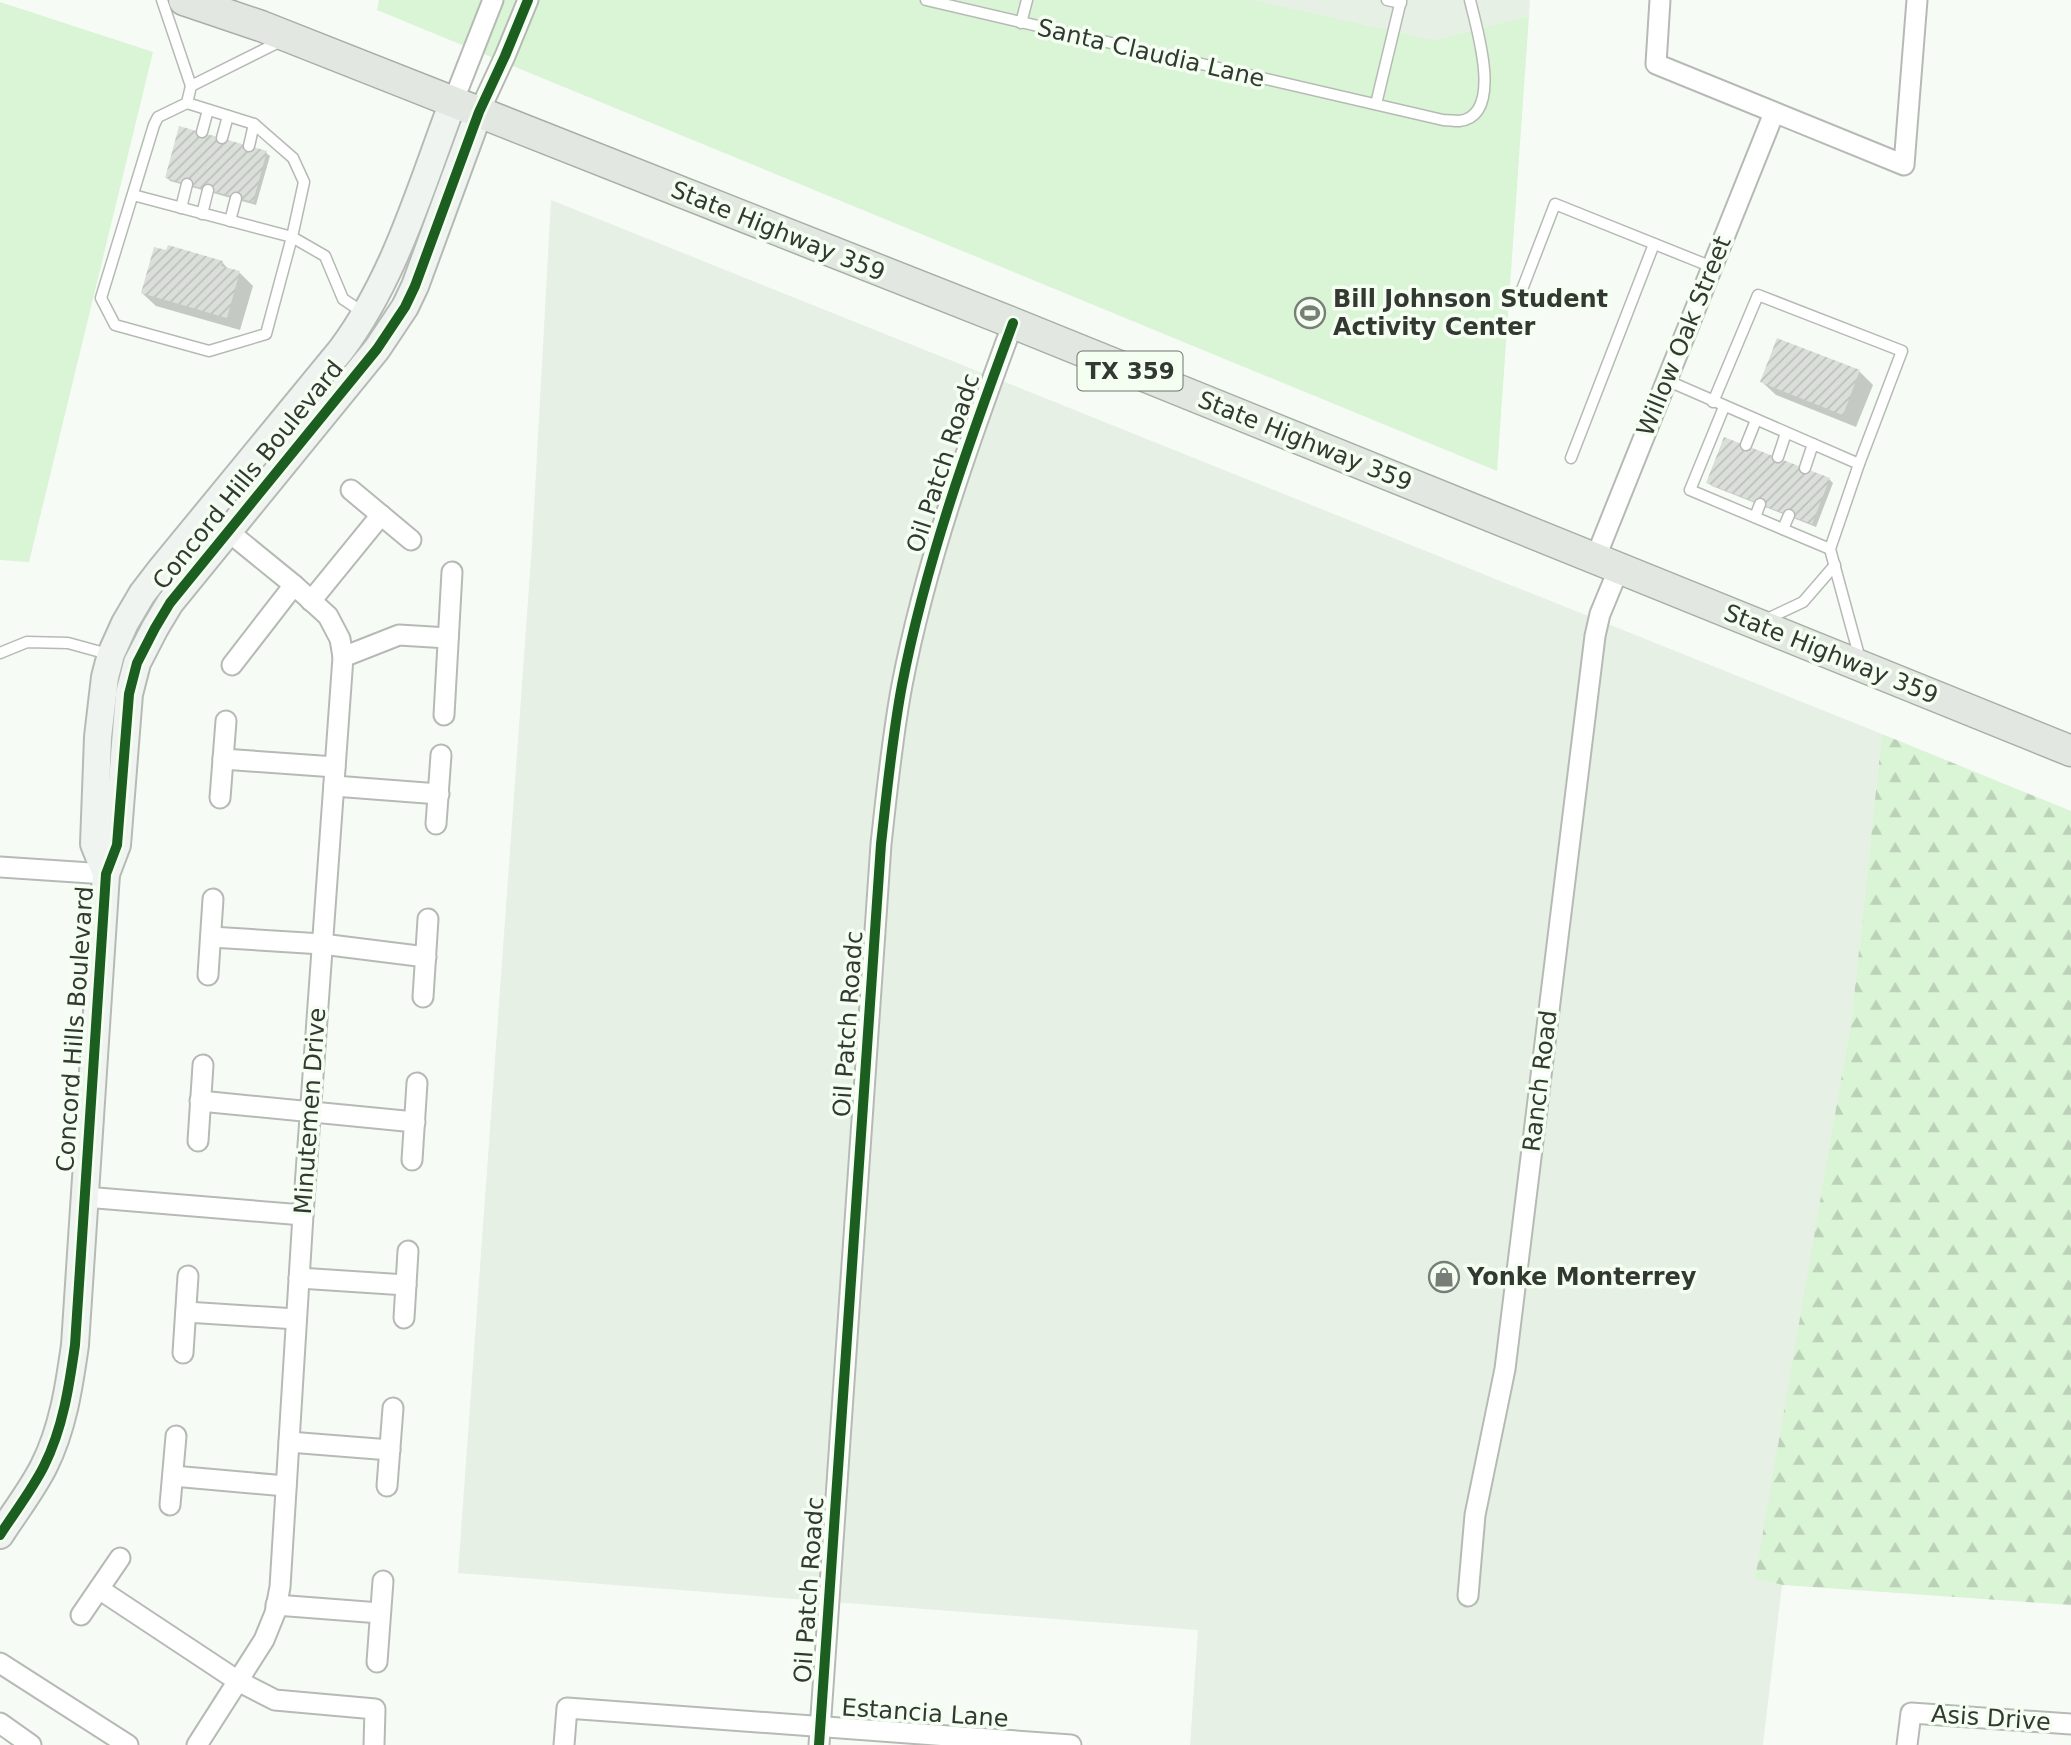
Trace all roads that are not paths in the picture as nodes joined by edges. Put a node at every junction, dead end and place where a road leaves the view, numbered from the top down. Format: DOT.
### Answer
graph roads {
  1 [pos="162,0"];
  2 [pos="184,0"];
  3 [pos="493,0"];
  4 [pos="528,0"];
  5 [pos="926,0"];
  6 [pos="1027,0"];
  7 [pos="1387,0"];
  8 [pos="1470,0"];
  9 [pos="1660,0"];
  10 [pos="1917,0"];
  11 [pos="1401,2"];
  12 [pos="1021,23"];
  13 [pos="288,37"];
  14 [pos="191,86"];
  15 [pos="187,103"];
  16 [pos="1376,104"];
  17 [pos="466,107"];
  18 [pos="208,110"];
  19 [pos="1774,113"];
  20 [pos="228,116"];
  21 [pos="254,124"];
  22 [pos="202,132"];
  23 [pos="222,138"];
  24 [pos="249,146"];
  25 [pos="187,184"];
  26 [pos="208,190"];
  27 [pos="133,195"];
  28 [pos="236,198"];
  29 [pos="181,208"];
  30 [pos="202,214"];
  31 [pos="230,221"];
  32 [pos="292,237"];
  33 [pos="1654,244"];
  34 [pos="1712,267"];
  35 [pos="1518,300"];
  36 [pos="366,315"];
  37 [pos="1013,323"];
  38 [pos="392,328"];
  39 [pos="1666,380"];
  40 [pos="1713,402"];
  41 [pos="1724,407"];
  42 [pos="1756,420"];
  43 [pos="1786,433"];
  44 [pos="1813,444"];
  45 [pos="1746,445"];
  46 [pos="1778,457"];
  47 [pos="1571,458"];
  48 [pos="1859,464"];
  49 [pos="1805,468"];
  50 [pos="351,490"];
  51 [pos="1729,492"];
  52 [pos="1724,504"];
  53 [pos="1760,504"];
  54 [pos="381,515"];
  55 [pos="1789,515"];
  56 [pos="1755,517"];
  57 [pos="217,523"];
  58 [pos="1783,529"];
  59 [pos="411,540"];
  60 [pos="1830,549"];
  61 [pos="1607,563"];
  62 [pos="1835,565"];
  63 [pos="452,572"];
  64 [pos="294,585"];
  65 [pos="311,601"];
  66 [pos="1757,624"];
  67 [pos="448,638"];
  68 [pos="0,653"];
  69 [pos="111,654"];
  70 [pos="343,656"];
  71 [pos="137,663"];
  72 [pos="232,665"];
  73 [pos="1862,667"];
  74 [pos="444,715"];
  75 [pos="226,721"];
  76 [pos="2071,751"];
  77 [pos="441,755"];
  78 [pos="223,759"];
  79 [pos="335,777"];
  80 [pos="439,794"];
  81 [pos="220,798"];
  82 [pos="436,824"];
  83 [pos="0,867"];
  84 [pos="107,874"];
  85 [pos="213,900"];
  86 [pos="428,919"];
  87 [pos="211,937"];
  88 [pos="323,944"];
  89 [pos="426,957"];
  90 [pos="208,975"];
  91 [pos="423,997"];
  92 [pos="203,1065"];
  93 [pos="417,1083"];
  94 [pos="200,1101"];
  95 [pos="310,1113"];
  96 [pos="415,1122"];
  97 [pos="198,1141"];
  98 [pos="412,1160"];
  99 [pos="85,1197"];
  100 [pos="303,1215"];
  101 [pos="408,1251"];
  102 [pos="188,1276"];
  103 [pos="299,1278"];
  104 [pos="406,1285"];
  105 [pos="186,1312"];
  106 [pos="404,1318"];
  107 [pos="296,1319"];
  108 [pos="183,1353"];
  109 [pos="393,1408"];
  110 [pos="176,1436"];
  111 [pos="289,1442"];
  112 [pos="390,1450"];
  113 [pos="173,1476"];
  114 [pos="286,1486"];
  115 [pos="387,1486"];
  116 [pos="170,1505"];
  117 [pos="0,1535"];
  118 [pos="120,1558"];
  119 [pos="383,1580"];
  120 [pos="99,1589"];
  121 [pos="1468,1596"];
  122 [pos="276,1605"];
  123 [pos="380,1613"];
  124 [pos="81,1615"];
  125 [pos="377,1662"];
  126 [pos="0,1663"];
  127 [pos="238,1681"];
  128 [pos="0,1723"];
  129 [pos="2071,1724"];
  130 [pos="820,1736"];
  131 [pos="115,1742"];
  132 [pos="31,1745"];
  133 [pos="197,1745"];
  134 [pos="374,1745"];
  135 [pos="564,1745"];
  136 [pos="1070,1745"];
  137 [pos="1907,1745"];
  1 -- 14 [label="lane"];
  2 -- 13 [label="main road, State Highway 359 / TX 359"];
  3 -- 17 [label="street"];
  4 -- 17 [label="street"];
  5 -- 12 [label="lane, Santa Claudia Lane"];
  6 -- 12 [label="lane"];
  7 -- 11 [label="lane"];
  8 -- 16 [label="lane, Santa Claudia Lane"];
  9 -- 19 [label="street"];
  10 -- 19 [label="street"];
  11 -- 16 [label="lane"];
  12 -- 16 [label="lane, Santa Claudia Lane"];
  13 -- 14 [label="lane"];
  13 -- 17 [label="main road, State Highway 359 / TX 359"];
  14 -- 15 [label="lane"];
  15 -- 18 [label="lane"];
  15 -- 27 [label="lane"];
  17 -- 36 [label="street, Concord Hills Boulevard"];
  17 -- 37 [label="main road, State Highway 359 / TX 359"];
  17 -- 38 [label="street, Concord Hills Boulevard"];
  18 -- 20 [label="lane"];
  18 -- 22 [label="lane"];
  19 -- 34 [label="street, Willow Oak Street"];
  20 -- 21 [label="lane"];
  20 -- 23 [label="lane"];
  21 -- 24 [label="lane"];
  21 -- 32 [label="lane"];
  25 -- 29 [label="lane"];
  26 -- 30 [label="lane"];
  27 -- 29 [label="lane"];
  27 -- 32 [label="lane"];
  28 -- 31 [label="lane"];
  29 -- 30 [label="lane"];
  30 -- 31 [label="lane"];
  31 -- 32 [label="lane"];
  32 -- 36 [label="lane"];
  33 -- 34 [label="lane"];
  33 -- 35 [label="lane"];
  33 -- 47 [label="lane"];
  34 -- 39 [label="street, Willow Oak Street"];
  36 -- 38 [label="street"];
  36 -- 57 [label="street, Concord Hills Boulevard"];
  37 -- 61 [label="main road, State Highway 359 / TX 359"];
  37 -- 130 [label="street, Oil Patch Roadc"];
  38 -- 57 [label="street, Concord Hills Boulevard"];
  39 -- 40 [label="lane"];
  39 -- 61 [label="street, Willow Oak Street"];
  40 -- 41 [label="lane"];
  40 -- 48 [label="lane"];
  41 -- 42 [label="lane"];
  41 -- 52 [label="lane"];
  42 -- 43 [label="lane"];
  42 -- 45 [label="lane"];
  43 -- 44 [label="lane"];
  43 -- 46 [label="lane"];
  44 -- 48 [label="lane"];
  44 -- 49 [label="lane"];
  48 -- 60 [label="lane"];
  50 -- 54 [label="street"];
  51 -- 52 [label="lane"];
  52 -- 56 [label="lane"];
  53 -- 56 [label="lane"];
  54 -- 59 [label="street"];
  54 -- 65 [label="street"];
  55 -- 58 [label="lane"];
  56 -- 58 [label="lane"];
  57 -- 64 [label="street, Minutemen Drive"];
  57 -- 69 [label="street, Concord Hills Boulevard"];
  57 -- 71 [label="street, Concord Hills Boulevard"];
  58 -- 60 [label="lane"];
  60 -- 62 [label="lane"];
  61 -- 66 [label="main road, State Highway 359 / TX 359"];
  61 -- 121 [label="street, Ranch Road"];
  62 -- 66 [label="lane"];
  62 -- 73 [label="lane"];
  63 -- 67 [label="street"];
  64 -- 65 [label="street, Minutemen Drive"];
  64 -- 72 [label="street"];
  65 -- 70 [label="street, Minutemen Drive"];
  66 -- 73 [label="main road, State Highway 359 / TX 359"];
  67 -- 70 [label="street"];
  67 -- 74 [label="street"];
  68 -- 69 [label="lane"];
  69 -- 71 [label="street"];
  69 -- 84 [label="street, Concord Hills Boulevard"];
  70 -- 79 [label="street, Minutemen Drive"];
  71 -- 84 [label="street, Concord Hills Boulevard"];
  73 -- 76 [label="main road, State Highway 359 / TX 359"];
  75 -- 78 [label="street"];
  77 -- 80 [label="street"];
  78 -- 79 [label="street"];
  78 -- 81 [label="street"];
  79 -- 80 [label="street"];
  79 -- 88 [label="street, Minutemen Drive"];
  80 -- 82 [label="street"];
  83 -- 84 [label="street"];
  84 -- 99 [label="street, Concord Hills Boulevard"];
  85 -- 87 [label="street"];
  86 -- 89 [label="street"];
  87 -- 88 [label="street"];
  87 -- 90 [label="street"];
  88 -- 89 [label="street"];
  88 -- 95 [label="street, Minutemen Drive"];
  89 -- 91 [label="street"];
  92 -- 94 [label="street"];
  93 -- 96 [label="street"];
  94 -- 95 [label="street"];
  94 -- 97 [label="street"];
  95 -- 96 [label="street"];
  95 -- 100 [label="street, Minutemen Drive"];
  96 -- 98 [label="street"];
  99 -- 100 [label="street"];
  99 -- 117 [label="street, Concord Hills Boulevard"];
  100 -- 103 [label="street, Minutemen Drive"];
  101 -- 104 [label="street"];
  102 -- 105 [label="street"];
  103 -- 104 [label="street"];
  103 -- 107 [label="street, Minutemen Drive"];
  104 -- 106 [label="street"];
  105 -- 107 [label="street"];
  105 -- 108 [label="street"];
  107 -- 111 [label="street, Minutemen Drive"];
  109 -- 112 [label="street"];
  110 -- 113 [label="street"];
  111 -- 112 [label="street"];
  111 -- 114 [label="street, Minutemen Drive"];
  112 -- 115 [label="street"];
  113 -- 114 [label="street"];
  113 -- 116 [label="street"];
  114 -- 122 [label="street, Minutemen Drive"];
  118 -- 120 [label="street"];
  119 -- 123 [label="street"];
  120 -- 124 [label="street"];
  120 -- 127 [label="street"];
  122 -- 123 [label="street"];
  122 -- 127 [label="street, Minutemen Drive"];
  123 -- 125 [label="street"];
  126 -- 131 [label="street"];
  127 -- 133 [label="street, Minutemen Drive"];
  127 -- 134 [label="street"];
  128 -- 132 [label="street"];
  129 -- 137 [label="street, Asis Drive"];
  130 -- 135 [label="street, Estancia Lane"];
  130 -- 136 [label="street, Estancia Lane"];
}
